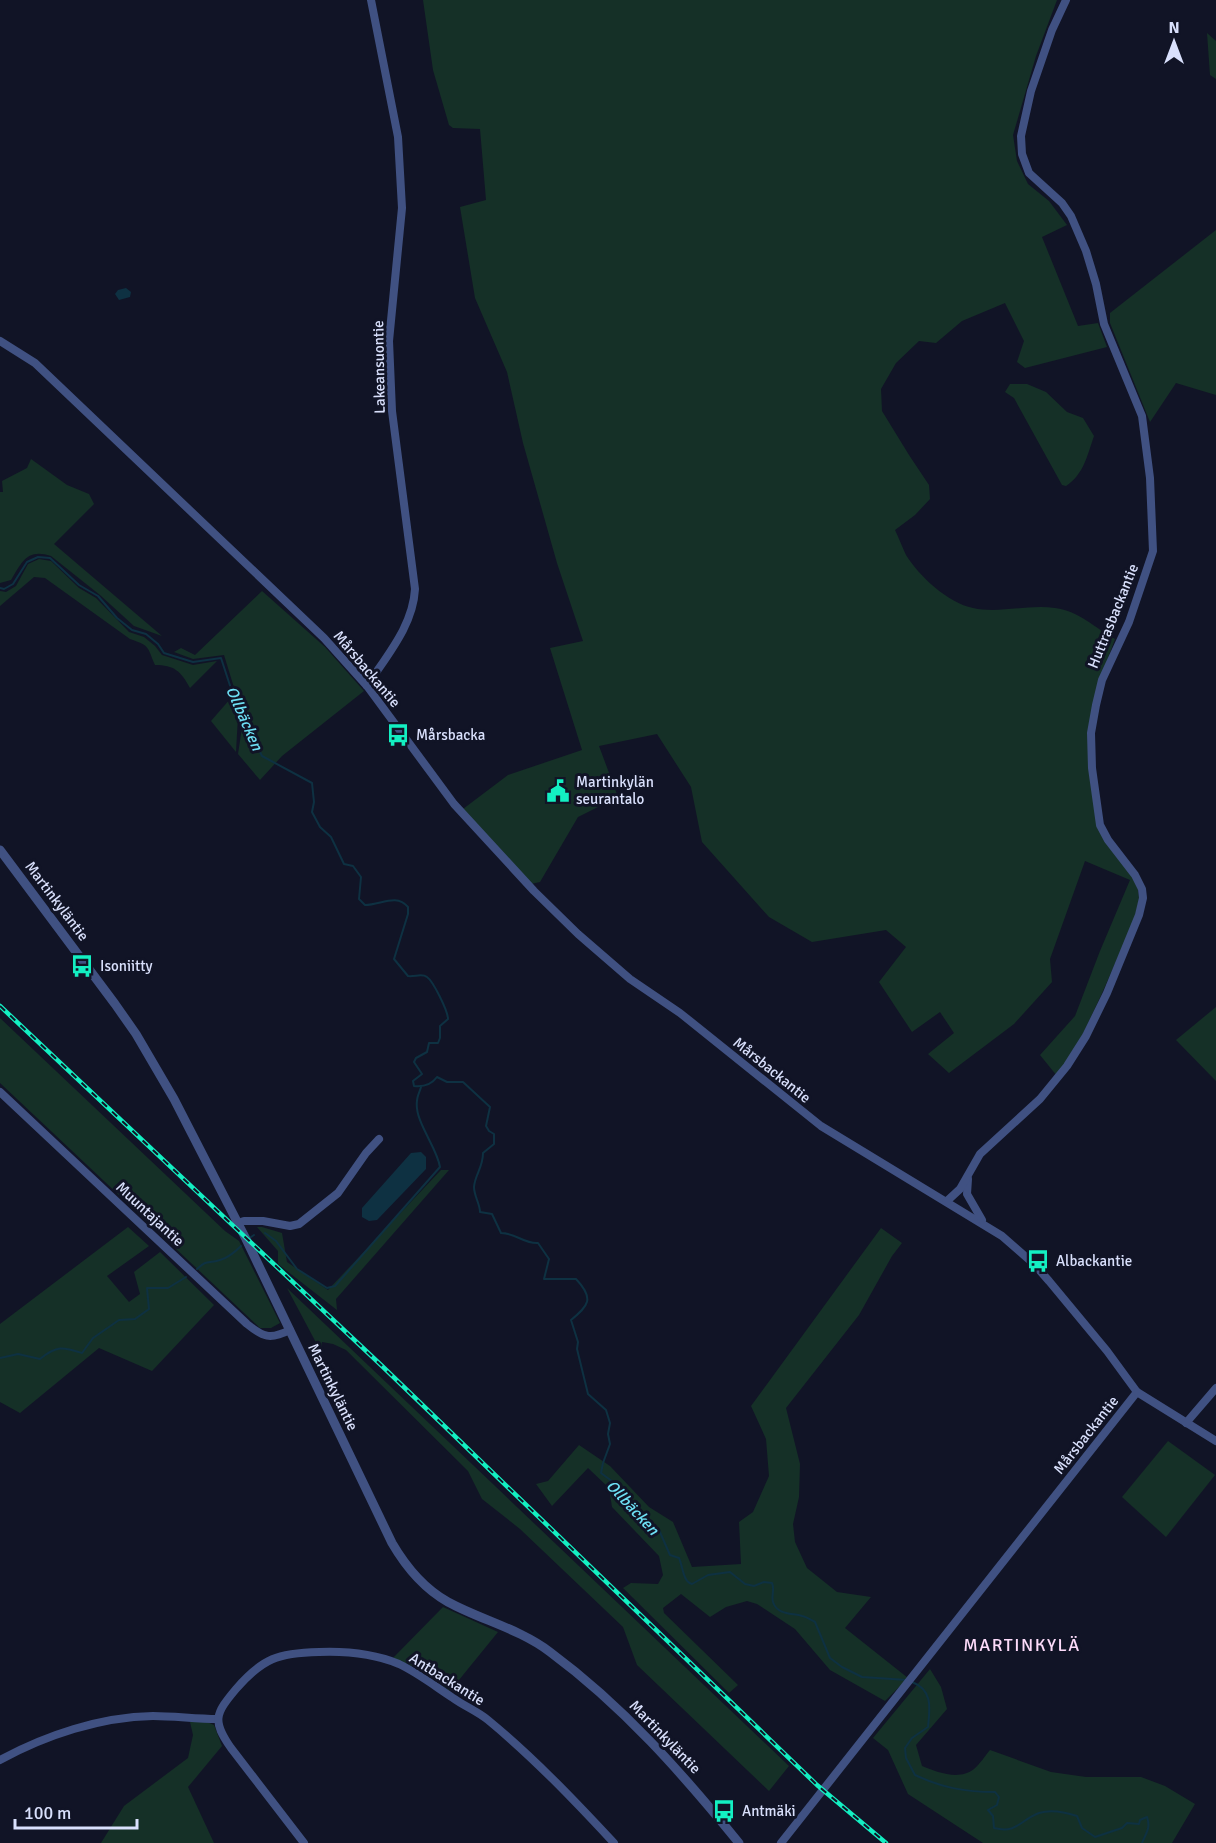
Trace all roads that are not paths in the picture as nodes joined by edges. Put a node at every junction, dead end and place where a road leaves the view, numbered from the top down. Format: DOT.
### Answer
graph roads {
  1 [pos="371,0"];
  2 [pos="1066,0"];
  3 [pos="0,341"];
  4 [pos="367,686"];
  5 [pos="0,850"];
  6 [pos="0,1092"];
  7 [pos="379,1139"];
  8 [pos="969,1175"];
  9 [pos="947,1202"];
  10 [pos="238,1223"];
  11 [pos="984,1224"];
  12 [pos="290,1330"];
  13 [pos="1216,1388"];
  14 [pos="1137,1392"];
  15 [pos="1186,1424"];
  16 [pos="1216,1441"];
  17 [pos="217,1719"];
  18 [pos="0,1760"];
  19 [pos="304,1843"];
  20 [pos="615,1843"];
  21 [pos="739,1843"];
  22 [pos="781,1843"];
  1 -- 4 [label="street, Lakeansuontie"];
  2 -- 8 [label="street, Huttrasbackantie"];
  3 -- 4 [label="street, Mårsbackantie"];
  4 -- 9 [label="street, Mårsbackantie"];
  5 -- 10 [label="street, Martinkyläntie"];
  6 -- 12 [label="street, Muuntajantie"];
  7 -- 10 [label="street"];
  8 -- 9 [label="street, Huttrasbackantie"];
  8 -- 11 [label="street"];
  9 -- 11 [label="street, Mårsbackantie"];
  10 -- 12 [label="street, Martinkyläntie"];
  11 -- 14 [label="street, Mårsbackantie"];
  12 -- 21 [label="street, Martinkyläntie"];
  13 -- 15 [label="street"];
  14 -- 15 [label="street"];
  14 -- 22 [label="street, Mårsbackantie"];
  15 -- 16 [label="street"];
  17 -- 18 [label="street"];
  17 -- 19 [label="street"];
  17 -- 20 [label="street, Antbackantie"];
}
